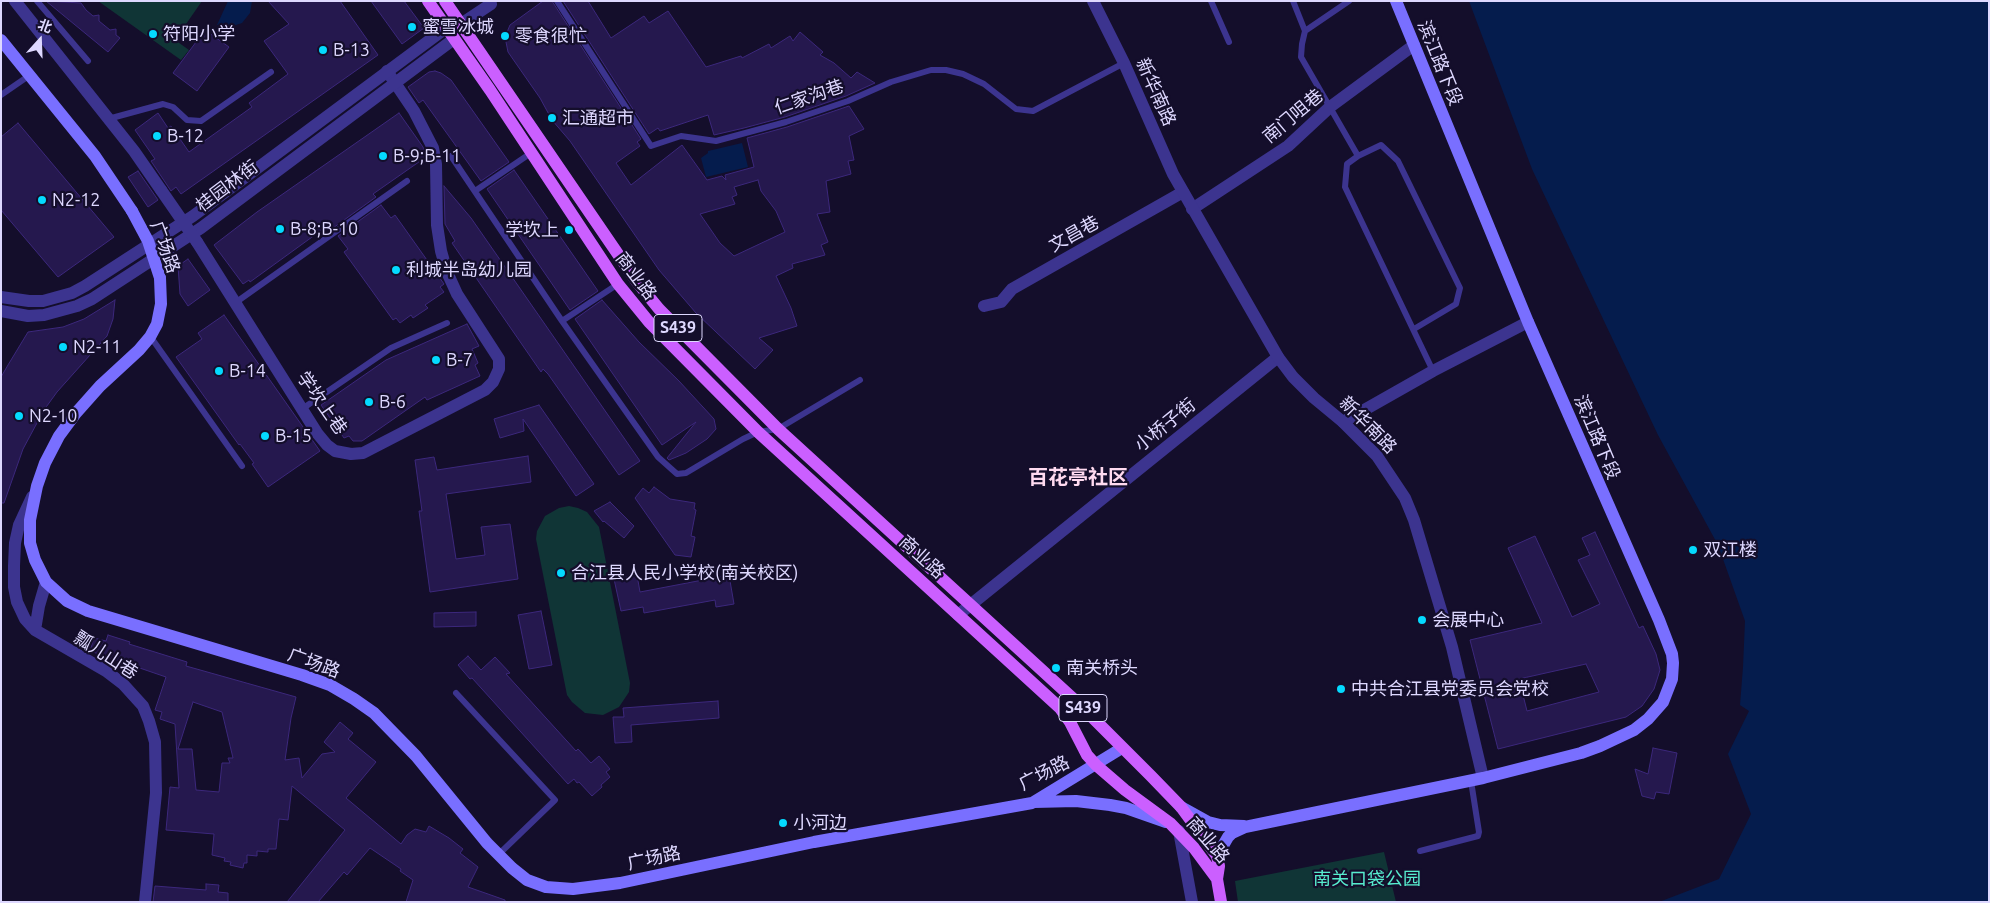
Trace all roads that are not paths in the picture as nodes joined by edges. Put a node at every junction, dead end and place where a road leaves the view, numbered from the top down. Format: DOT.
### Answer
graph roads {
  1 [pos="15,1"];
  2 [pos="37,1"];
  3 [pos="428,1"];
  4 [pos="445,1"];
  5 [pos="557,1"];
  6 [pos="1093,1"];
  7 [pos="1211,1"];
  8 [pos="1294,1"];
  9 [pos="1349,1"];
  10 [pos="1396,1"];
  11 [pos="491,4"];
  12 [pos="461,24"];
  13 [pos="446,28"];
  14 [pos="1305,31"];
  15 [pos="454,39"];
  16 [pos="1,40"];
  17 [pos="1229,42"];
  18 [pos="1414,45"];
  19 [pos="88,61"];
  20 [pos="1124,63"];
  21 [pos="387,71"];
  22 [pos="271,72"];
  23 [pos="30,75"];
  24 [pos="394,83"];
  25 [pos="1,95"];
  26 [pos="1330,107"];
  27 [pos="108,119"];
  28 [pos="531,153"];
  29 [pos="451,156"];
  30 [pos="1358,156"];
  31 [pos="407,181"];
  32 [pos="475,191"];
  33 [pos="1183,192"];
  34 [pos="1192,209"];
  35 [pos="618,284"];
  36 [pos="1,297"];
  37 [pos="235,303"];
  38 [pos="984,306"];
  39 [pos="1,311"];
  40 [pos="562,321"];
  41 [pos="1528,322"];
  42 [pos="448,323"];
  43 [pos="1414,329"];
  44 [pos="150,336"];
  45 [pos="1278,357"];
  46 [pos="1433,371"];
  47 [pos="860,380"];
  48 [pos="302,409"];
  49 [pos="1343,422"];
  50 [pos="778,429"];
  51 [pos="758,432"];
  52 [pos="242,466"];
  53 [pos="37,486"];
  54 [pos="46,582"];
  55 [pos="970,604"];
  56 [pos="958,614"];
  57 [pos="35,630"];
  58 [pos="456,693"];
  59 [pos="1122,748"];
  60 [pos="1096,765"];
  61 [pos="1477,779"];
  62 [pos="1032,802"];
  63 [pos="1181,807"];
  64 [pos="1254,825"];
  65 [pos="1174,827"];
  66 [pos="1420,851"];
  67 [pos="498,854"];
  68 [pos="1217,856"];
  69 [pos="1216,879"];
  70 [pos="145,902"];
  71 [pos="1192,902"];
  72 [pos="1220,902"];
  1 -- 27 [label="street, 学坎上巷"];
  2 -- 19 [label="lane"];
  3 -- 13 [label="main road, 商业路 / S439"];
  4 -- 12 [label="main road, 商业路 / S439"];
  5 -- 20 [label="lane, 仁家沟巷"];
  6 -- 20 [label="street, 新华南路"];
  7 -- 17 [label="lane"];
  8 -- 14 [label="lane"];
  9 -- 14 [label="lane"];
  10 -- 18 [label="main road, 滨江路下段"];
  11 -- 12 [label="street"];
  12 -- 50 [label="main road, 商业路 / S439"];
  13 -- 15 [label="main road, 商业路 / S439"];
  13 -- 21 [label="street, 桂园林街"];
  14 -- 26 [label="lane"];
  15 -- 24 [label="street, 桂园林街"];
  15 -- 28 [label="main road, 商业路 / S439"];
  16 -- 23 [label="main road, 广场路"];
  18 -- 26 [label="street, 南门咀巷"];
  18 -- 41 [label="main road, 滨江路下段"];
  20 -- 33 [label="street, 新华南路"];
  21 -- 24 [label="street, 学坎上巷"];
  21 -- 36 [label="street, 桂园林街"];
  22 -- 27 [label="lane"];
  23 -- 25 [label="lane"];
  23 -- 44 [label="main road, 广场路, bridge"];
  24 -- 39 [label="street, 桂园林街"];
  24 -- 48 [label="street, 学坎上巷"];
  26 -- 30 [label="lane"];
  26 -- 34 [label="street, 南门咀巷"];
  27 -- 37 [label="street, 学坎上巷, bridge"];
  28 -- 32 [label="lane"];
  28 -- 35 [label="main road, 商业路 / S439"];
  29 -- 32 [label="lane"];
  30 -- 43 [label="lane"];
  30 -- 43 [label="lane"];
  31 -- 37 [label="lane"];
  32 -- 40 [label="lane"];
  33 -- 34 [label="street, 新华南路"];
  33 -- 38 [label="street, 文昌巷"];
  34 -- 45 [label="street, 新华南路"];
  35 -- 40 [label="lane"];
  35 -- 51 [label="main road, 商业路 / S439"];
  37 -- 48 [label="street, 学坎上巷"];
  40 -- 51 [label="lane"];
  41 -- 46 [label="street"];
  41 -- 61 [label="main road, 滨江路下段"];
  42 -- 48 [label="lane"];
  43 -- 46 [label="lane"];
  44 -- 52 [label="lane"];
  44 -- 53 [label="main road, 广场路"];
  45 -- 49 [label="street, 新华南路"];
  45 -- 55 [label="street, 小桥子街"];
  46 -- 49 [label="street"];
  47 -- 50 [label="lane"];
  49 -- 61 [label="street, 新华南路"];
  50 -- 51 [label="lane"];
  50 -- 55 [label="main road, 商业路 / S439"];
  51 -- 56 [label="main road, 商业路 / S439"];
  53 -- 54 [label="main road, 广场路"];
  53 -- 57 [label="street, 瓢儿山巷"];
  54 -- 57 [label="street"];
  54 -- 67 [label="main road, 广场路"];
  55 -- 56 [label="street, 小桥子街"];
  55 -- 59 [label="main road, 商业路 / S439"];
  56 -- 60 [label="main road, 商业路 / S439"];
  57 -- 70 [label="street, 瓢儿山巷"];
  58 -- 67 [label="lane"];
  59 -- 60 [label="main road, 广场路"];
  59 -- 63 [label="main road, 商业路 / S439"];
  60 -- 62 [label="main road, 广场路"];
  60 -- 65 [label="main road, 商业路 / S439"];
  61 -- 64 [label="main road"];
  61 -- 66 [label="lane"];
  62 -- 65 [label="main road"];
  62 -- 67 [label="main road, 广场路"];
  63 -- 64 [label="main road"];
  63 -- 68 [label="main road, 商业路 / S439"];
  64 -- 68 [label="main road"];
  65 -- 69 [label="main road, 商业路 / S439"];
  65 -- 71 [label="street"];
  68 -- 69 [label="main road, 商业路"];
  69 -- 72 [label="main road, S439"];
}
